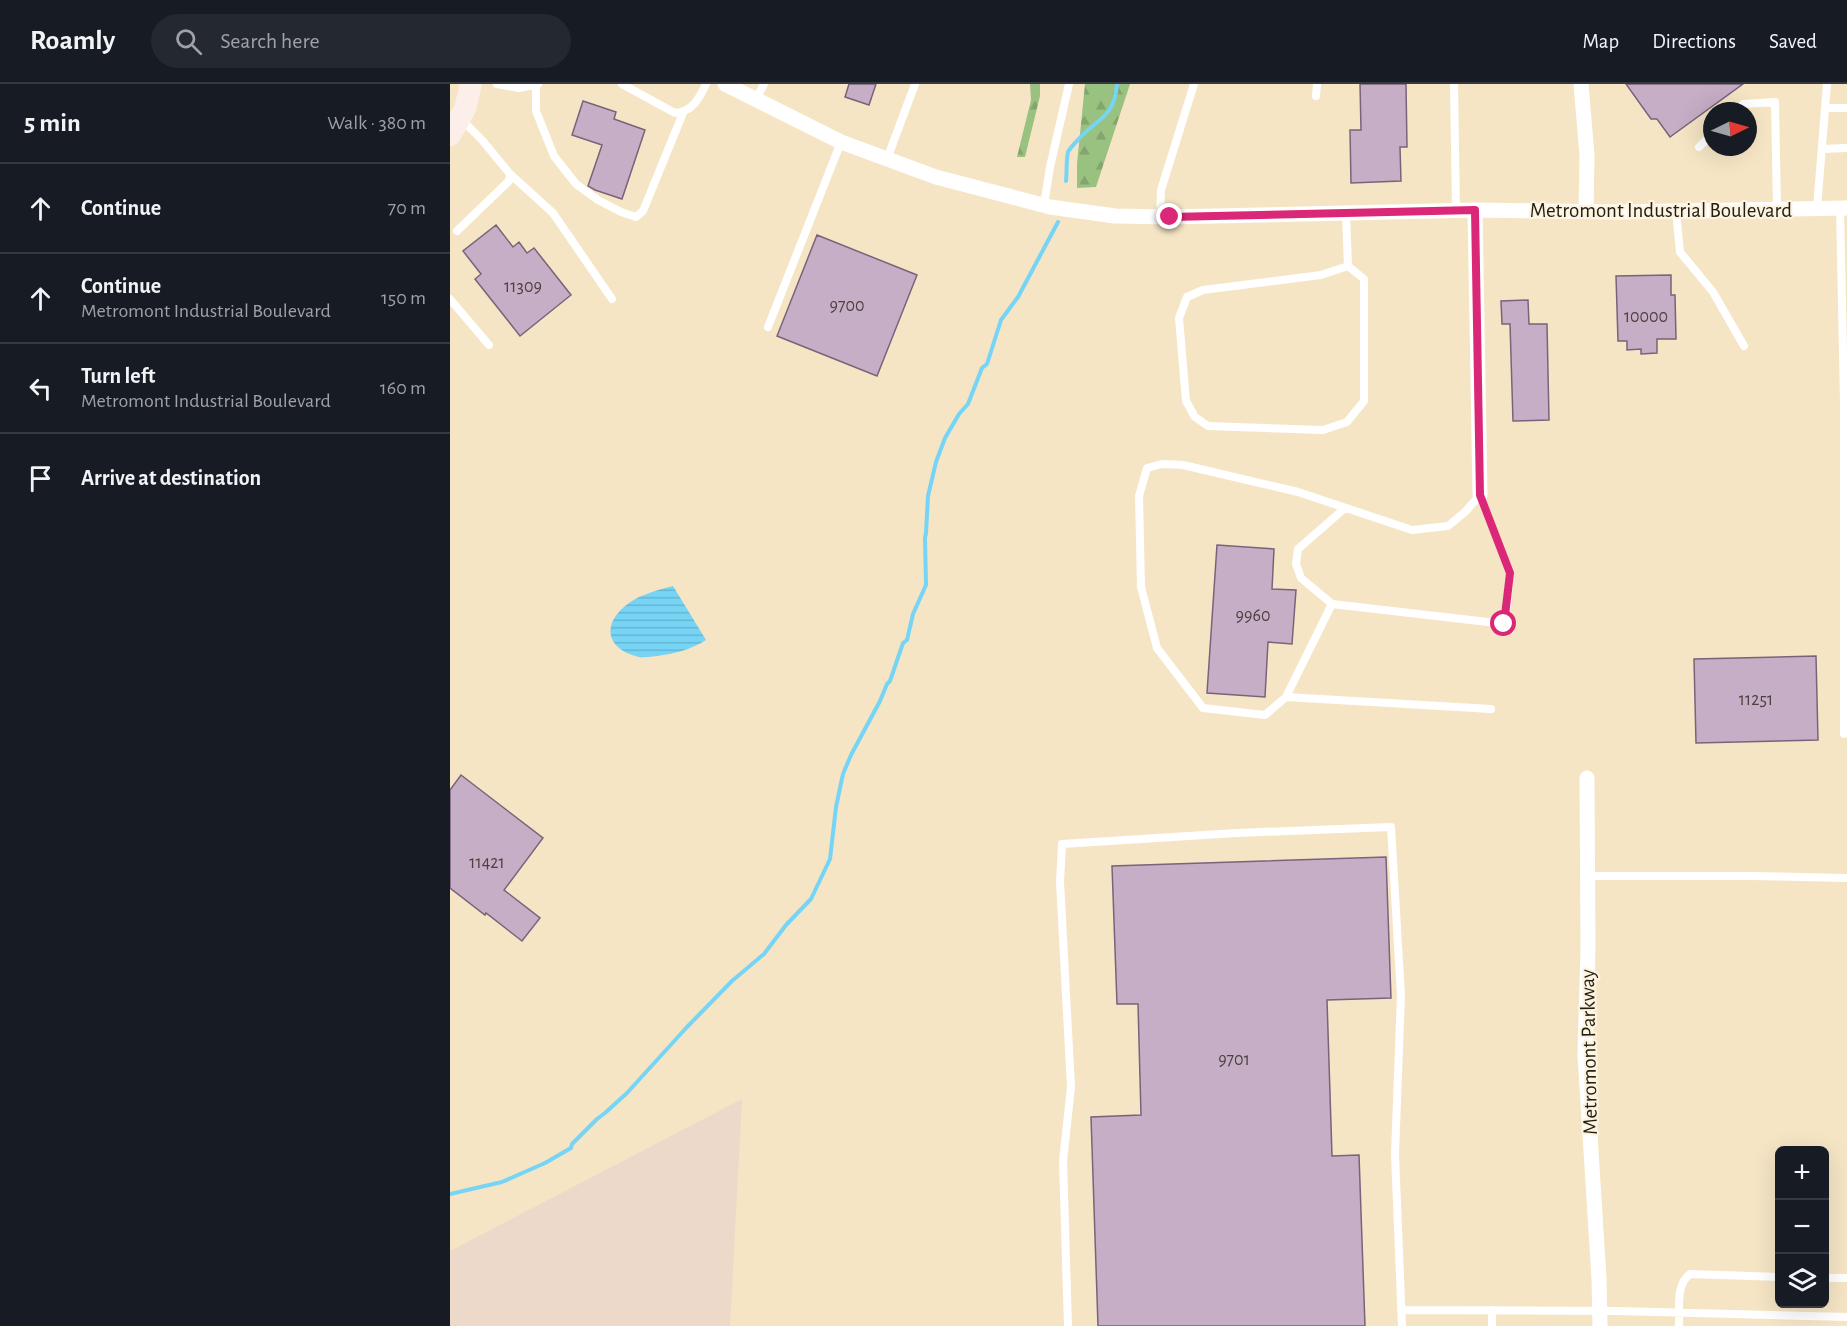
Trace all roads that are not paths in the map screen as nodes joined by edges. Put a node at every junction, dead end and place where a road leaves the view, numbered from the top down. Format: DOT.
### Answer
graph roads {
  1 [pos="471,84"];
  2 [pos="497,84"];
  3 [pos="622,84"];
  4 [pos="706,84"];
  5 [pos="725,84"];
  6 [pos="764,84"];
  7 [pos="915,84"];
  8 [pos="1069,84"];
  9 [pos="1194,84"];
  10 [pos="1317,84"];
  11 [pos="1454,84"];
  12 [pos="1827,84"];
  13 [pos="537,85"];
  14 [pos="1582,85"];
  15 [pos="1317,96"];
  16 [pos="756,99"];
  17 [pos="1757,103"];
  18 [pos="1825,108"];
  19 [pos="1847,108"];
  20 [pos="683,112"];
  21 [pos="455,127"];
  22 [pos="841,142"];
  23 [pos="1703,143"];
  24 [pos="1699,147"];
  25 [pos="1847,148"];
  26 [pos="1822,149"];
  27 [pos="887,159"];
  28 [pos="510,174"];
  29 [pos="1044,205"];
  30 [pos="1817,208"];
  31 [pos="1844,208"];
  32 [pos="1777,209"];
  33 [pos="1475,210"];
  34 [pos="1456,211"];
  35 [pos="1586,211"];
  36 [pos="1676,211"];
  37 [pos="1346,213"];
  38 [pos="1160,217"];
  39 [pos="457,231"];
  40 [pos="1348,266"];
  41 [pos="450,299"];
  42 [pos="612,299"];
  43 [pos="768,327"];
  44 [pos="489,345"];
  45 [pos="1744,346"];
  46 [pos="1480,495"];
  47 [pos="1345,508"];
  48 [pos="1332,604"];
  49 [pos="1286,697"];
  50 [pos="1491,709"];
  51 [pos="1844,734"];
  52 [pos="1587,778"];
  53 [pos="1588,876"];
  54 [pos="1847,878"];
  55 [pos="1775,1276"];
  56 [pos="1829,1278"];
  57 [pos="1847,1278"];
  58 [pos="1401,1310"];
  59 [pos="1492,1310"];
  60 [pos="1680,1312"];
  61 [pos="1847,1317"];
  62 [pos="1600,1319"];
  63 [pos="1068,1326"];
  64 [pos="1402,1326"];
  65 [pos="1492,1326"];
  66 [pos="1679,1326"];
  1 -- 21 [label="main road"];
  2 -- 13 [label="lane"];
  3 -- 20 [label="lane"];
  4 -- 20 [label="lane"];
  5 -- 16 [label="street, Metromont Industrial Boulevard"];
  6 -- 16 [label="lane"];
  7 -- 27 [label="lane"];
  8 -- 29 [label="lane"];
  9 -- 38 [label="lane"];
  10 -- 15 [label="lane"];
  11 -- 34 [label="lane"];
  12 -- 18 [label="lane"];
  13 -- 20 [label="lane"];
  14 -- 35 [label="street"];
  16 -- 22 [label="street, Metromont Industrial Boulevard"];
  17 -- 32 [label="lane"];
  18 -- 19 [label="lane"];
  18 -- 26 [label="lane"];
  21 -- 28 [label="lane"];
  22 -- 27 [label="street, Metromont Industrial Boulevard"];
  22 -- 43 [label="lane"];
  23 -- 24 [label="lane"];
  25 -- 26 [label="lane"];
  26 -- 30 [label="lane"];
  27 -- 29 [label="street, Metromont Industrial Boulevard"];
  28 -- 39 [label="lane"];
  28 -- 42 [label="lane"];
  29 -- 38 [label="street, Metromont Industrial Boulevard"];
  30 -- 31 [label="street, Metromont Industrial Boulevard"];
  30 -- 32 [label="street, Metromont Industrial Boulevard"];
  31 -- 51 [label="lane"];
  32 -- 36 [label="street, Metromont Industrial Boulevard"];
  33 -- 34 [label="street, Metromont Industrial Boulevard"];
  33 -- 35 [label="street, Metromont Industrial Boulevard"];
  33 -- 46 [label="street"];
  34 -- 37 [label="street, Metromont Industrial Boulevard"];
  35 -- 36 [label="street, Metromont Industrial Boulevard"];
  36 -- 45 [label="lane"];
  37 -- 38 [label="street, Metromont Industrial Boulevard"];
  37 -- 40 [label="lane"];
  40 -- 40 [label="lane"];
  41 -- 44 [label="lane"];
  46 -- 47 [label="lane"];
  46 -- 48 [label="lane"];
  47 -- 48 [label="lane"];
  47 -- 49 [label="lane"];
  48 -- 49 [label="lane"];
  49 -- 50 [label="lane"];
  52 -- 53 [label="street, Metromont Parkway"];
  53 -- 54 [label="lane"];
  53 -- 62 [label="street, Metromont Parkway"];
  55 -- 60 [label="lane"];
  56 -- 57 [label="lane"];
  58 -- 59 [label="lane"];
  58 -- 63 [label="lane"];
  58 -- 64 [label="lane"];
  59 -- 62 [label="lane"];
  59 -- 65 [label="lane"];
  60 -- 61 [label="lane"];
  60 -- 62 [label="lane"];
  60 -- 66 [label="lane"];
}
